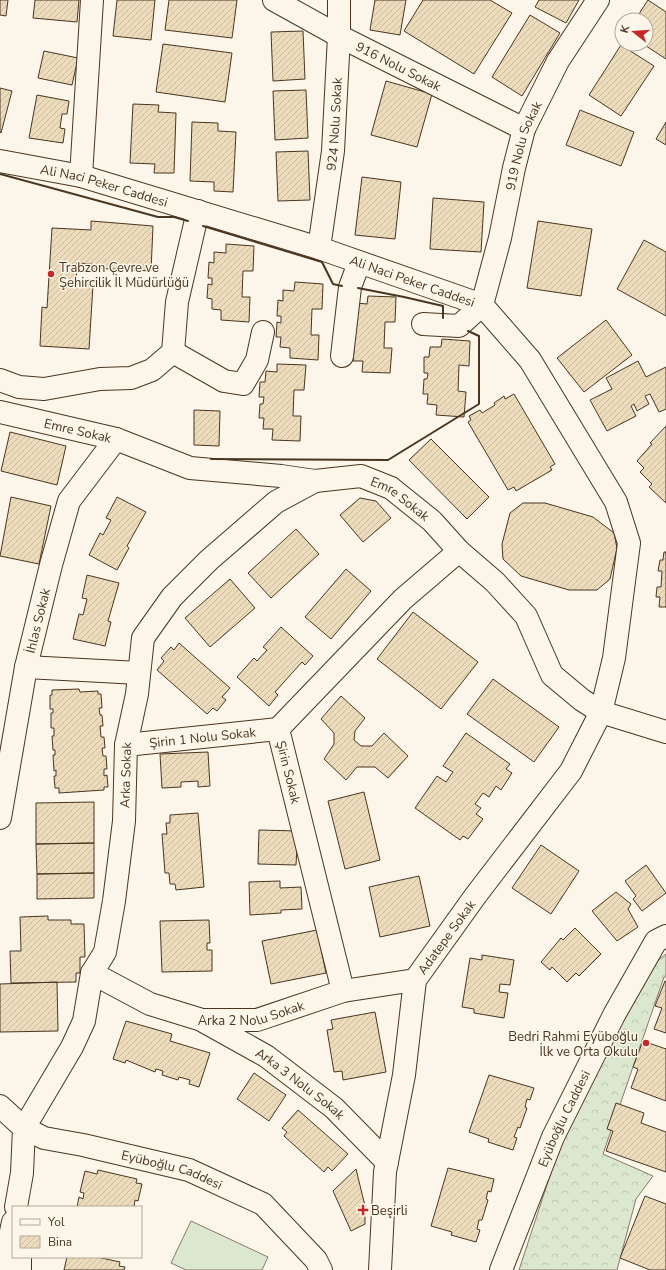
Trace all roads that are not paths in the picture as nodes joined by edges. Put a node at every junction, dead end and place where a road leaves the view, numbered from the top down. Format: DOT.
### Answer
graph roads {
  1 [pos="92,0"];
  2 [pos="274,0"];
  3 [pos="339,0"];
  4 [pos="598,0"];
  5 [pos="339,36"];
  6 [pos="524,129"];
  7 [pos="0,161"];
  8 [pos="81,176"];
  9 [pos="196,217"];
  10 [pos="319,248"];
  11 [pos="359,263"];
  12 [pos="482,305"];
  13 [pos="423,324"];
  14 [pos="263,332"];
  15 [pos="173,352"];
  16 [pos="342,356"];
  17 [pos="0,380"];
  18 [pos="0,412"];
  19 [pos="116,439"];
  20 [pos="315,481"];
  21 [pos="459,551"];
  22 [pos="26,667"];
  23 [pos="139,674"];
  24 [pos="601,712"];
  25 [pos="278,729"];
  26 [pos="666,732"];
  27 [pos="126,745"];
  28 [pos="0,818"];
  29 [pos="666,936"];
  30 [pos="92,973"];
  31 [pos="416,980"];
  32 [pos="343,991"];
  33 [pos="202,1020"];
  34 [pos="0,1106"];
  35 [pos="24,1128"];
  36 [pos="387,1162"];
  37 [pos="17,1205"];
  38 [pos="12,1227"];
  39 [pos="20,1258"];
  40 [pos="3,1270"];
  41 [pos="20,1270"];
  42 [pos="321,1270"];
  43 [pos="380,1270"];
  44 [pos="502,1270"];
  1 -- 8 [label="street"];
  2 -- 5 [label="street, 916 Nolu Sokak"];
  3 -- 5 [label="street, 924 Nolu Sokak"];
  4 -- 6 [label="street, 919 Nolu Sokak"];
  5 -- 6 [label="street, 916 Nolu Sokak"];
  5 -- 10 [label="street, 924 Nolu Sokak"];
  6 -- 12 [label="street, 919 Nolu Sokak"];
  7 -- 8 [label="street, Ali Naci Peker Caddesi"];
  8 -- 9 [label="street, Ali Naci Peker Caddesi"];
  9 -- 10 [label="street, Ali Naci Peker Caddesi"];
  9 -- 15 [label="street"];
  10 -- 11 [label="street, Ali Naci Peker Caddesi"];
  11 -- 12 [label="street, Ali Naci Peker Caddesi"];
  11 -- 16 [label="street"];
  12 -- 13 [label="street"];
  12 -- 24 [label="street, Ali Naci Peker Caddesi"];
  14 -- 15 [label="street"];
  15 -- 17 [label="street"];
  18 -- 19 [label="street, Emre Sokak"];
  19 -- 20 [label="street, Emre Sokak"];
  19 -- 22 [label="street, İhlas Sokak"];
  20 -- 21 [label="street, Emre Sokak"];
  20 -- 23 [label="street, Arka Sokak"];
  21 -- 24 [label="street, Emre Sokak"];
  21 -- 25 [label="street, Şirin Sokak"];
  22 -- 23 [label="street"];
  22 -- 28 [label="street, İhlas Sokak"];
  23 -- 27 [label="street, Arka Sokak"];
  24 -- 26 [label="street, Emre Sokak"];
  24 -- 31 [label="street, Adatepe Sokak"];
  25 -- 27 [label="street, Şirin 1 Nolu Sokak"];
  25 -- 32 [label="street, Şirin Sokak"];
  27 -- 30 [label="street, Arka Sokak"];
  29 -- 44 [label="street, Eyüboğlu Caddesi"];
  30 -- 33 [label="street, Arka 2 Nolu Sokak"];
  30 -- 35 [label="street, Arka Sokak"];
  31 -- 32 [label="street, Arka 2 Nolu Sokak"];
  31 -- 36 [label="street, Adatepe Sokak"];
  32 -- 33 [label="street, Arka 2 Nolu Sokak"];
  33 -- 36 [label="street, Arka 3 Nolu Sokak"];
  34 -- 35 [label="street, Eyüboğlu Caddesi"];
  35 -- 37 [label="street"];
  35 -- 42 [label="street, Eyüboğlu Caddesi"];
  36 -- 43 [label="street, Adatepe Sokak"];
  38 -- 40 [label="street"];
  39 -- 41 [label="street"];
}
